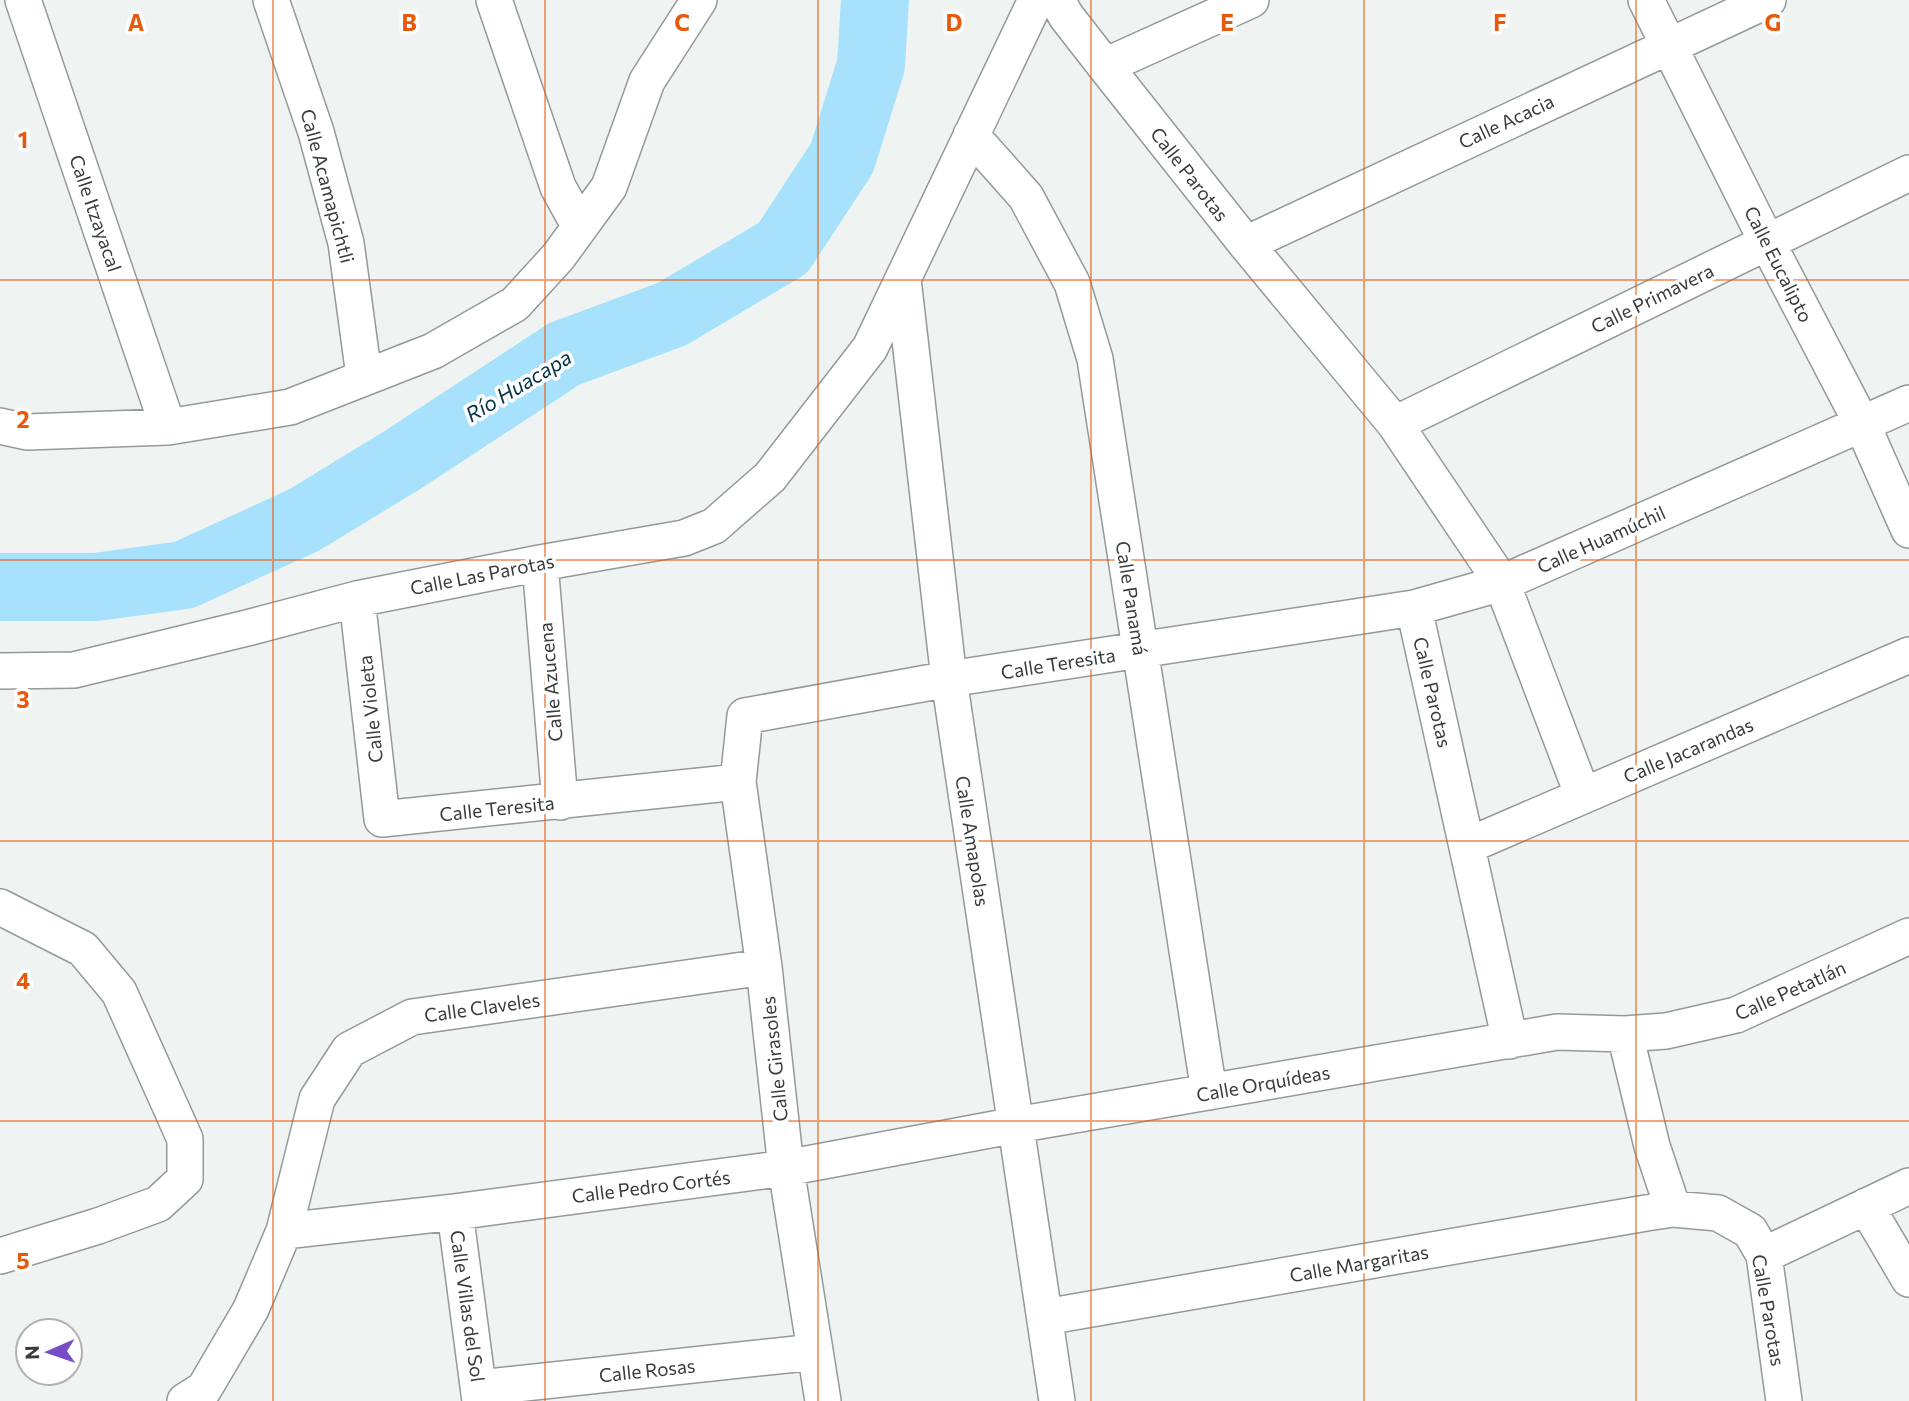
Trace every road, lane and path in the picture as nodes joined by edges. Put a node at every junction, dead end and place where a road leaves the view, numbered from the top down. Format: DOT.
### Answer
graph roads {
  1 [pos="23,0"];
  2 [pos="271,0"];
  3 [pos="494,0"];
  4 [pos="699,0"];
  5 [pos="1037,0"];
  6 [pos="1058,0"];
  7 [pos="1251,0"];
  8 [pos="1647,0"];
  9 [pos="1768,0"];
  10 [pos="1670,45"];
  11 [pos="1105,66"];
  12 [pos="971,135"];
  13 [pos="1909,173"];
  14 [pos="580,227"];
  15 [pos="1767,242"];
  16 [pos="1246,244"];
  17 [pos="903,279"];
  18 [pos="363,376"];
  19 [pos="1909,403"];
  20 [pos="1395,424"];
  21 [pos="1862,424"];
  22 [pos="0,426"];
  23 [pos="168,427"];
  24 [pos="1909,530"];
  25 [pos="540,563"];
  26 [pos="1502,583"];
  27 [pos="358,599"];
  28 [pos="1415,608"];
  29 [pos="1140,650"];
  30 [pos="1909,655"];
  31 [pos="0,671"];
  32 [pos="949,679"];
  33 [pos="745,716"];
  34 [pos="738,782"];
  35 [pos="1583,796"];
  36 [pos="560,802"];
  37 [pos="382,819"];
  38 [pos="1467,846"];
  39 [pos="0,907"];
  40 [pos="1909,936"];
  41 [pos="764,967"];
  42 [pos="1625,1034"];
  43 [pos="1510,1041"];
  44 [pos="1209,1092"];
  45 [pos="1016,1125"];
  46 [pos="786,1168"];
  47 [pos="1909,1186"];
  48 [pos="1866,1206"];
  49 [pos="1673,1209"];
  50 [pos="455,1212"];
  51 [pos="284,1231"];
  52 [pos="1764,1255"];
  53 [pos="0,1256"];
  54 [pos="1909,1279"];
  55 [pos="1045,1317"];
  56 [pos="816,1352"];
  57 [pos="480,1394"];
  58 [pos="185,1401"];
  59 [pos="823,1401"];
  60 [pos="1057,1401"];
  61 [pos="1784,1401"];
  1 -- 23 [label="street, Calle Itzayacal"];
  2 -- 18 [label="street, Calle Acamapichtli"];
  3 -- 14 [label="street"];
  4 -- 14 [label="street"];
  5 -- 12 [label="street, Calle Las Parotas"];
  6 -- 11 [label="street, Calle Parotas"];
  7 -- 11 [label="street"];
  8 -- 10 [label="street, Calle Eucalipto"];
  9 -- 10 [label="street, Calle Acacia"];
  10 -- 15 [label="street, Calle Eucalipto"];
  10 -- 16 [label="street, Calle Acacia"];
  11 -- 16 [label="street, Calle Parotas"];
  12 -- 17 [label="street, Calle Las Parotas"];
  12 -- 29 [label="street, Calle Panamá"];
  13 -- 15 [label="street, Calle Primavera"];
  14 -- 18 [label="street"];
  15 -- 20 [label="street, Calle Primavera"];
  15 -- 21 [label="street, Calle Eucalipto"];
  16 -- 20 [label="street, Calle Parotas"];
  17 -- 25 [label="street, Calle Las Parotas"];
  17 -- 32 [label="street, Calle Amapolas"];
  18 -- 23 [label="street"];
  19 -- 21 [label="street, Calle Huamúchil"];
  20 -- 26 [label="street, Calle Parotas"];
  21 -- 24 [label="street, Calle Eucalipto"];
  21 -- 26 [label="street, Calle Huamúchil"];
  22 -- 23 [label="street"];
  25 -- 27 [label="street, Calle Las Parotas"];
  25 -- 36 [label="street, Calle Azucena"];
  26 -- 28 [label="street"];
  26 -- 35 [label="street"];
  27 -- 31 [label="street, Calle Las Parotas"];
  27 -- 37 [label="street, Calle Violeta"];
  28 -- 29 [label="street, Calle Teresita"];
  28 -- 38 [label="street, Calle Parotas"];
  29 -- 32 [label="street, Calle Teresita"];
  29 -- 44 [label="street, Calle Panamá"];
  30 -- 35 [label="street, Calle Jacarandas"];
  32 -- 33 [label="street, Calle Teresita"];
  32 -- 45 [label="street, Calle Amapolas"];
  33 -- 34 [label="street, Calle Girasoles"];
  34 -- 36 [label="street, Calle Teresita"];
  34 -- 41 [label="street, Calle Girasoles"];
  35 -- 38 [label="street, Calle Jacarandas"];
  36 -- 37 [label="street, Calle Teresita"];
  38 -- 43 [label="street, Calle Parotas"];
  39 -- 53 [label="street"];
  40 -- 42 [label="street, Calle Petatlán"];
  41 -- 46 [label="street, Calle Girasoles"];
  41 -- 51 [label="street, Calle Claveles"];
  42 -- 43 [label="street"];
  42 -- 49 [label="street"];
  43 -- 44 [label="street, Calle Orquídeas"];
  44 -- 45 [label="street, Calle Orquídeas"];
  45 -- 46 [label="street, Calle Pedro Cortés"];
  45 -- 55 [label="street, Calle Amapolas"];
  46 -- 50 [label="street, Calle Pedro Cortés"];
  46 -- 56 [label="street, Calle Girasoles"];
  47 -- 48 [label="street"];
  48 -- 52 [label="street"];
  48 -- 54 [label="street"];
  49 -- 52 [label="street, Calle Parotas"];
  49 -- 55 [label="street, Calle Margaritas"];
  50 -- 51 [label="street, Calle Pedro Cortés"];
  50 -- 57 [label="street, Calle Villas del Sol"];
  51 -- 58 [label="street, Calle Claveles"];
  52 -- 61 [label="street, Calle Parotas"];
  55 -- 60 [label="street, Calle Amapolas"];
  56 -- 57 [label="street, Calle Rosas"];
  56 -- 59 [label="street, Calle Girasoles"];
}
